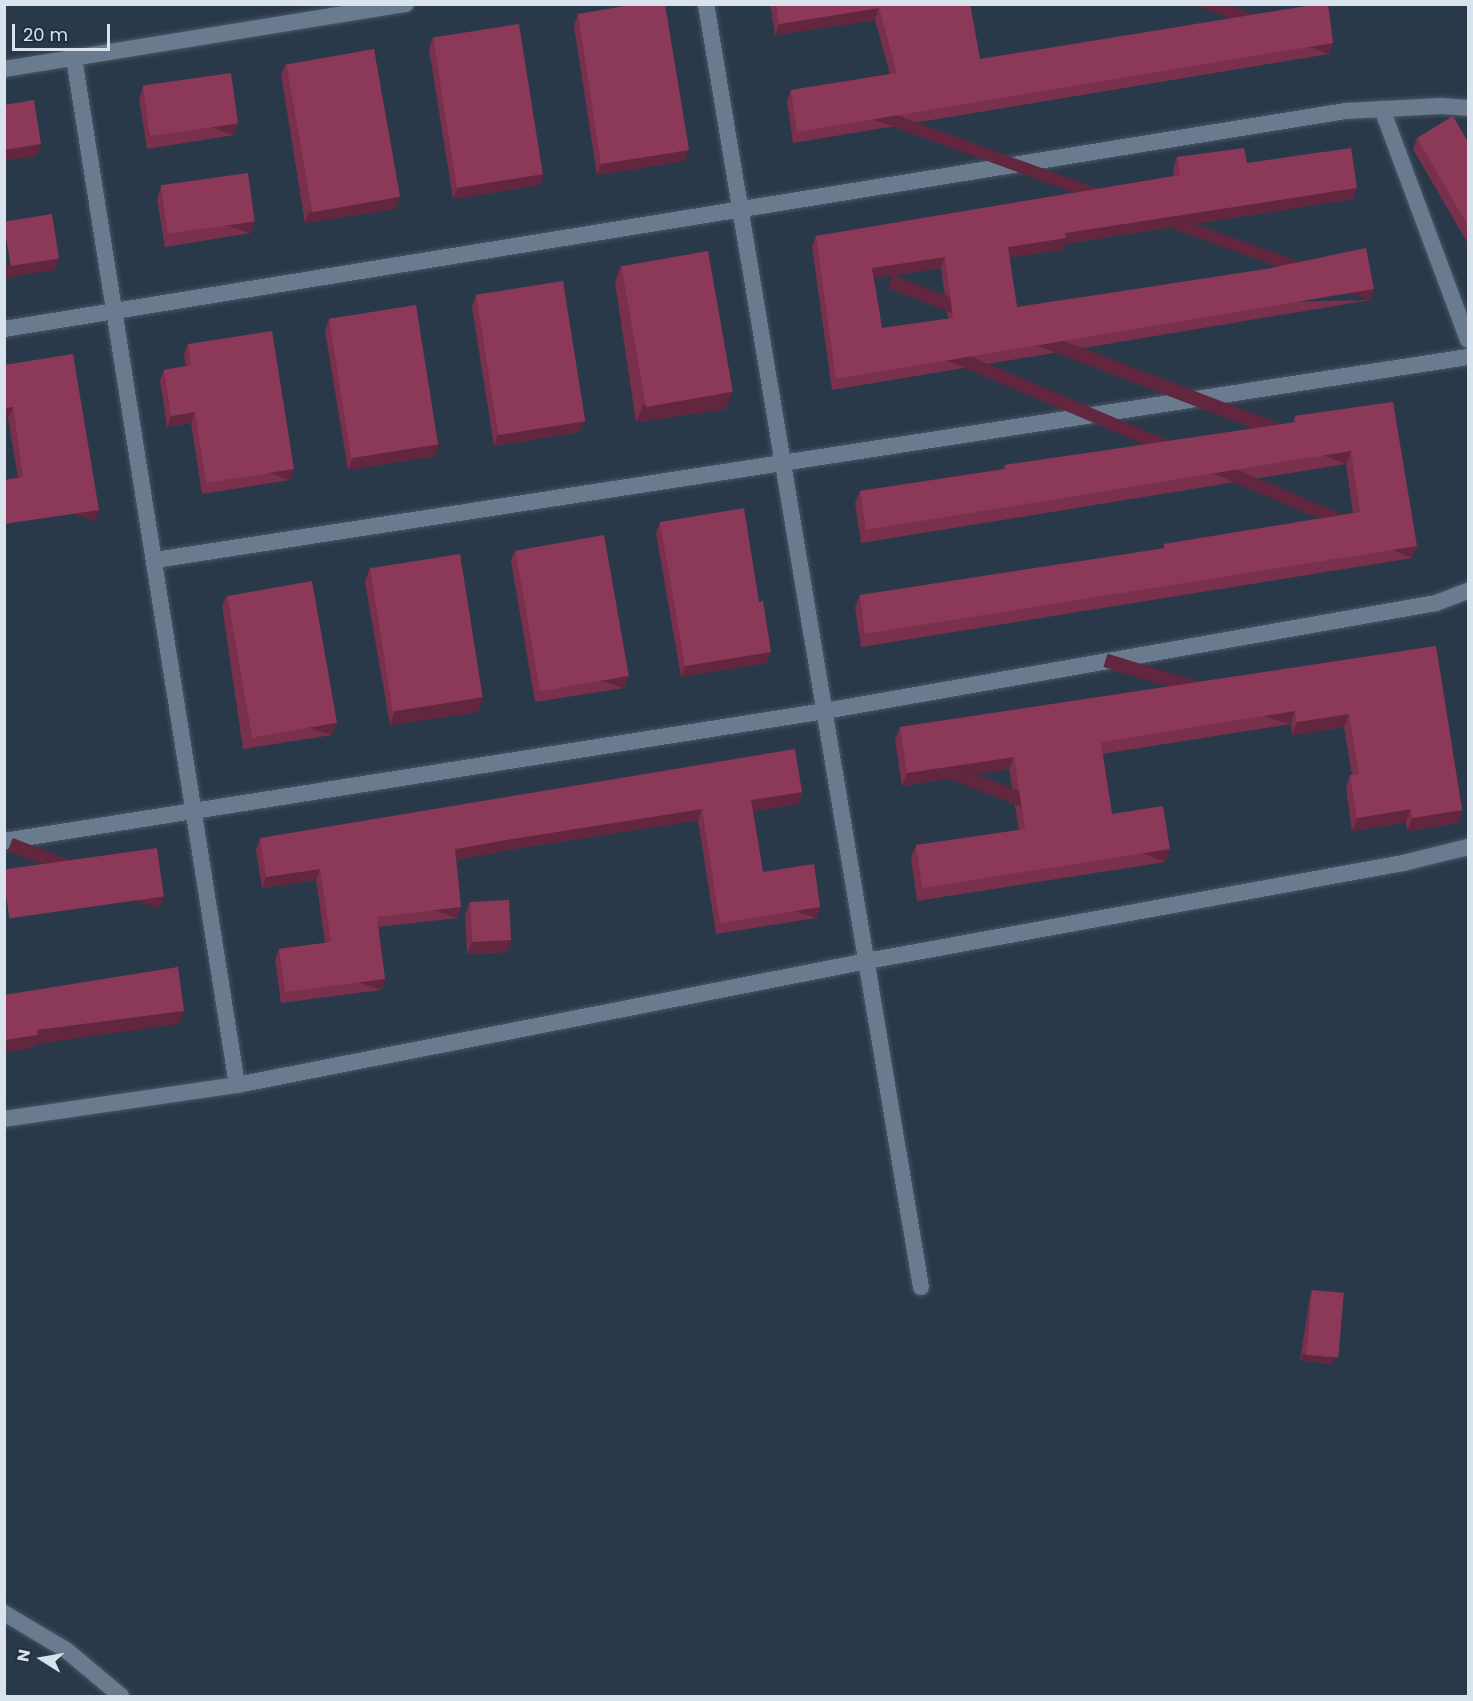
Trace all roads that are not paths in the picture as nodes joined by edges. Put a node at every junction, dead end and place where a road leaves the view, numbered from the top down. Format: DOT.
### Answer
graph roads {
  1 [pos="406,4"];
  2 [pos="706,4"];
  3 [pos="74,58"];
  4 [pos="4,69"];
  5 [pos="1468,108"];
  6 [pos="1382,109"];
  7 [pos="740,209"];
  8 [pos="115,310"];
  9 [pos="4,329"];
  10 [pos="1468,340"];
  11 [pos="1468,357"];
  12 [pos="783,460"];
  13 [pos="154,560"];
  14 [pos="1468,591"];
  15 [pos="825,711"];
  16 [pos="194,810"];
  17 [pos="4,841"];
  18 [pos="1468,847"];
  19 [pos="867,961"];
  20 [pos="237,1084"];
  21 [pos="4,1119"];
  22 [pos="921,1287"];
  23 [pos="4,1613"];
  24 [pos="121,1696"];
  1 -- 3 [label="street"];
  2 -- 7 [label="street"];
  3 -- 4 [label="street"];
  3 -- 8 [label="street"];
  5 -- 6 [label="street"];
  6 -- 7 [label="street"];
  6 -- 10 [label="street"];
  7 -- 8 [label="street"];
  7 -- 12 [label="street"];
  8 -- 9 [label="street"];
  8 -- 13 [label="street"];
  11 -- 12 [label="street"];
  12 -- 13 [label="street"];
  12 -- 15 [label="street"];
  13 -- 16 [label="street"];
  14 -- 15 [label="street"];
  15 -- 16 [label="street"];
  15 -- 19 [label="street"];
  16 -- 17 [label="street"];
  16 -- 20 [label="street"];
  18 -- 19 [label="street"];
  19 -- 20 [label="street"];
  19 -- 22 [label="street"];
  20 -- 21 [label="street"];
  23 -- 24 [label="street"];
}
